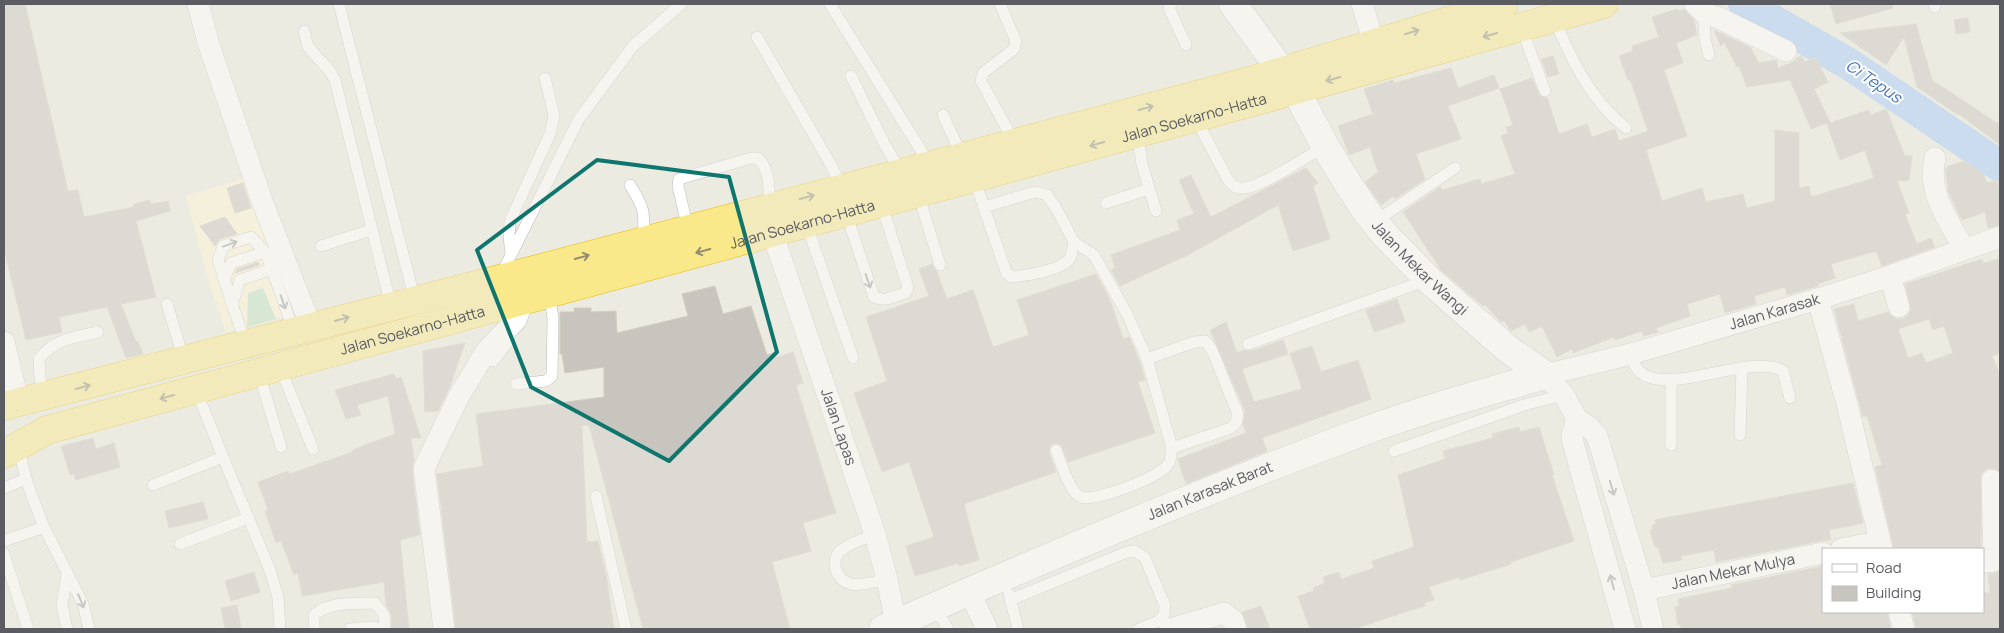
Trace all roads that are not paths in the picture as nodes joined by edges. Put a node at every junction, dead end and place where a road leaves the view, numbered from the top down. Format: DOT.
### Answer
graph roads {
  1 [pos="198,4"];
  2 [pos="339,4"];
  3 [pos="681,4"];
  4 [pos="830,4"];
  5 [pos="1000,4"];
  6 [pos="1171,4"];
  7 [pos="1232,4"];
  8 [pos="1362,4"];
  9 [pos="1500,4"];
  10 [pos="1604,4"];
  11 [pos="1699,9"];
  12 [pos="1554,17"];
  13 [pos="1520,26"];
  14 [pos="304,31"];
  15 [pos="757,36"];
  16 [pos="1374,43"];
  17 [pos="1186,45"];
  18 [pos="1786,51"];
  19 [pos="1709,56"];
  20 [pos="851,76"];
  21 [pos="545,78"];
  22 [pos="1288,81"];
  23 [pos="1545,91"];
  24 [pos="943,115"];
  25 [pos="1195,117"];
  26 [pos="1626,128"];
  27 [pos="1137,133"];
  28 [pos="1014,142"];
  29 [pos="1325,146"];
  30 [pos="1935,158"];
  31 [pos="930,165"];
  32 [pos="968,167"];
  33 [pos="1455,168"];
  34 [pos="909,182"];
  35 [pos="630,185"];
  36 [pos="1149,189"];
  37 [pos="843,200"];
  38 [pos="882,202"];
  39 [pos="1106,203"];
  40 [pos="984,207"];
  41 [pos="1156,211"];
  42 [pos="771,220"];
  43 [pos="1374,222"];
  44 [pos="806,223"];
  45 [pos="688,229"];
  46 [pos="371,230"];
  47 [pos="643,241"];
  48 [pos="1074,242"];
  49 [pos="1999,243"];
  50 [pos="321,246"];
  51 [pos="266,252"];
  52 [pos="1957,252"];
  53 [pos="940,265"];
  54 [pos="272,269"];
  55 [pos="506,269"];
  56 [pos="1890,276"];
  57 [pos="224,279"];
  58 [pos="1429,280"];
  59 [pos="549,293"];
  60 [pos="1818,299"];
  61 [pos="167,304"];
  62 [pos="232,304"];
  63 [pos="403,304"];
  64 [pos="1899,307"];
  65 [pos="503,317"];
  66 [pos="302,330"];
  67 [pos="98,332"];
  68 [pos="4,342"];
  69 [pos="246,344"];
  70 [pos="1248,344"];
  71 [pos="1631,354"];
  72 [pos="853,358"];
  73 [pos="1146,359"];
  74 [pos="184,360"];
  75 [pos="493,361"];
  76 [pos="1742,368"];
  77 [pos="270,370"];
  78 [pos="1545,375"];
  79 [pos="1671,381"];
  80 [pos="516,384"];
  81 [pos="196,390"];
  82 [pos="1564,394"];
  83 [pos="46,396"];
  84 [pos="1790,398"];
  85 [pos="9,406"];
  86 [pos="1578,419"];
  87 [pos="1740,435"];
  88 [pos="1671,445"];
  89 [pos="8,447"];
  90 [pos="281,447"];
  91 [pos="1172,448"];
  92 [pos="313,449"];
  93 [pos="1056,450"];
  94 [pos="1394,451"];
  95 [pos="1602,456"];
  96 [pos="223,457"];
  97 [pos="1579,461"];
  98 [pos="26,479"];
  99 [pos="1992,480"];
  100 [pos="153,485"];
  101 [pos="4,488"];
  102 [pos="596,496"];
  103 [pos="248,518"];
  104 [pos="44,527"];
  105 [pos="874,534"];
  106 [pos="4,541"];
  107 [pos="1122,541"];
  108 [pos="180,544"];
  109 [pos="1877,546"];
  110 [pos="1853,548"];
  111 [pos="1822,553"];
  112 [pos="4,554"];
  113 [pos="1984,562"];
  114 [pos="68,575"];
  115 [pos="887,579"];
  116 [pos="1007,588"];
  117 [pos="1644,590"];
  118 [pos="969,591"];
  119 [pos="1899,613"];
  120 [pos="942,618"];
  121 [pos="892,627"];
  122 [pos="28,629"];
  123 [pos="68,629"];
  124 [pos="89,629"];
  125 [pos="280,629"];
  126 [pos="314,629"];
  127 [pos="350,629"];
  128 [pos="380,629"];
  129 [pos="385,629"];
  130 [pos="444,629"];
  131 [pos="626,629"];
  132 [pos="987,629"];
  133 [pos="1018,629"];
  134 [pos="1138,629"];
  135 [pos="1170,629"];
  136 [pos="1236,629"];
  137 [pos="1625,629"];
  138 [pos="1653,629"];
  139 [pos="1904,629"];
  1 -- 66 [label="street"];
  2 -- 63 [label="lane"];
  3 -- 55 [label="lane"];
  4 -- 31 [label="lane"];
  5 -- 28 [label="lane"];
  6 -- 17 [label="lane"];
  7 -- 22 [label="street, Jalan Mekar Wangi"];
  8 -- 16 [label="street"];
  16 -- 9 [label="highway, Jalan Soekarno-Hatta, one-way"];
  10 -- 12 [label="highway, Jalan Soekarno-Hatta"];
  11 -- 18 [label="street"];
  11 -- 19 [label="lane"];
  12 -- 13 [label="highway, Jalan Soekarno-Hatta"];
  12 -- 26 [label="lane"];
  13 -- 22 [label="highway, Jalan Soekarno-Hatta, one-way"];
  13 -- 23 [label="lane"];
  14 -- 46 [label="lane"];
  15 -- 37 [label="lane"];
  16 -- 22 [label="highway, Jalan Soekarno-Hatta"];
  20 -- 34 [label="lane"];
  21 -- 55 [label="lane"];
  22 -- 25 [label="highway, Jalan Soekarno-Hatta"];
  28 -- 22 [label="highway, Jalan Soekarno-Hatta, one-way"];
  22 -- 29 [label="street, Jalan Mekar Wangi"];
  24 -- 32 [label="lane"];
  25 -- 27 [label="highway, Jalan Soekarno-Hatta"];
  25 -- 29 [label="lane"];
  27 -- 32 [label="highway, Jalan Soekarno-Hatta, one-way"];
  27 -- 36 [label="lane"];
  28 -- 32 [label="highway, Jalan Soekarno-Hatta"];
  29 -- 43 [label="street, Jalan Mekar Wangi"];
  30 -- 52 [label="street"];
  31 -- 32 [label="highway, Jalan Soekarno-Hatta"];
  31 -- 34 [label="highway, Jalan Soekarno-Hatta"];
  32 -- 34 [label="highway, Jalan Soekarno-Hatta"];
  32 -- 40 [label="lane"];
  33 -- 43 [label="lane"];
  34 -- 37 [label="highway, Jalan Soekarno-Hatta"];
  34 -- 38 [label="highway, Jalan Soekarno-Hatta"];
  34 -- 53 [label="lane"];
  35 -- 47 [label="lane"];
  36 -- 39 [label="lane"];
  36 -- 41 [label="lane"];
  37 -- 38 [label="highway, Jalan Soekarno-Hatta"];
  37 -- 38 [label="lane, one-way"];
  42 -- 37 [label="highway, Jalan Soekarno-Hatta, one-way"];
  37 -- 44 [label="highway, Jalan Soekarno-Hatta"];
  40 -- 48 [label="lane"];
  40 -- 48 [label="lane"];
  42 -- 44 [label="highway, Jalan Soekarno-Hatta"];
  42 -- 45 [label="highway, Jalan Soekarno-Hatta"];
  42 -- 45 [label="lane"];
  42 -- 59 [label="highway, Jalan Soekarno-Hatta, one-way"];
  42 -- 105 [label="street, Jalan Lapas"];
  43 -- 58 [label="street, Jalan Mekar Wangi"];
  44 -- 72 [label="lane"];
  45 -- 47 [label="highway, Jalan Soekarno-Hatta"];
  46 -- 50 [label="lane"];
  46 -- 63 [label="lane"];
  55 -- 47 [label="highway, Jalan Soekarno-Hatta, one-way"];
  48 -- 73 [label="lane"];
  49 -- 52 [label="street, Jalan Karasak"];
  51 -- 54 [label="lane"];
  51 -- 57 [label="lane"];
  57 -- 51 [label="lane, one-way"];
  52 -- 56 [label="street, Jalan Karasak"];
  54 -- 62 [label="lane"];
  54 -- 66 [label="lane, one-way"];
  55 -- 63 [label="highway, Jalan Soekarno-Hatta"];
  56 -- 60 [label="street, Jalan Karasak"];
  56 -- 64 [label="street"];
  57 -- 62 [label="lane"];
  58 -- 70 [label="lane"];
  58 -- 78 [label="street, Jalan Mekar Wangi"];
  59 -- 65 [label="highway, Jalan Soekarno-Hatta"];
  59 -- 80 [label="lane"];
  60 -- 71 [label="street, Jalan Karasak"];
  60 -- 109 [label="street"];
  61 -- 74 [label="lane"];
  62 -- 69 [label="lane"];
  66 -- 63 [label="highway, Jalan Soekarno-Hatta, one-way"];
  65 -- 75 [label="lane"];
  65 -- 77 [label="highway, Jalan Soekarno-Hatta"];
  65 -- 130 [label="street"];
  66 -- 69 [label="highway, Jalan Soekarno-Hatta"];
  67 -- 83 [label="lane"];
  68 -- 85 [label="street"];
  69 -- 74 [label="highway, Jalan Soekarno-Hatta"];
  71 -- 78 [label="street, Jalan Karasak"];
  71 -- 79 [label="lane"];
  73 -- 91 [label="lane"];
  73 -- 91 [label="lane"];
  83 -- 74 [label="highway, Jalan Soekarno-Hatta, one-way"];
  76 -- 79 [label="lane"];
  76 -- 84 [label="lane"];
  76 -- 87 [label="lane"];
  77 -- 81 [label="highway, Jalan Soekarno-Hatta"];
  77 -- 90 [label="lane"];
  77 -- 92 [label="lane"];
  78 -- 82 [label="street, Jalan Mekar Wangi"];
  78 -- 107 [label="street, Jalan Karasak Barat"];
  79 -- 88 [label="lane"];
  81 -- 89 [label="highway, Jalan Soekarno-Hatta, one-way"];
  81 -- 96 [label="lane"];
  82 -- 86 [label="street, Jalan Mekar Wangi"];
  82 -- 94 [label="lane"];
  83 -- 85 [label="highway, Jalan Soekarno-Hatta"];
  86 -- 95 [label="street, Jalan Mekar Wangi"];
  86 -- 97 [label="street"];
  89 -- 98 [label="lane"];
  91 -- 93 [label="lane"];
  95 -- 97 [label="street"];
  95 -- 117 [label="street, Jalan Mekar Wangi, one-way"];
  96 -- 100 [label="lane"];
  96 -- 103 [label="lane"];
  137 -- 97 [label="street, one-way"];
  98 -- 101 [label="lane"];
  98 -- 104 [label="lane"];
  99 -- 113 [label="street"];
  102 -- 131 [label="lane"];
  103 -- 108 [label="lane"];
  103 -- 125 [label="lane"];
  104 -- 106 [label="lane"];
  104 -- 114 [label="lane"];
  105 -- 115 [label="street, Jalan Lapas"];
  105 -- 115 [label="lane"];
  107 -- 116 [label="street, Jalan Karasak Barat"];
  107 -- 134 [label="lane"];
  109 -- 110 [label="street"];
  111 -- 117 [label="street, Jalan Mekar Mulya"];
  112 -- 122 [label="lane"];
  114 -- 123 [label="lane"];
  114 -- 124 [label="lane, one-way"];
  115 -- 121 [label="street, Jalan Lapas"];
  116 -- 118 [label="street, Jalan Karasak Barat"];
  116 -- 133 [label="lane"];
  117 -- 138 [label="street, Jalan Mekar Wangi"];
  118 -- 120 [label="street, Jalan Karasak Barat"];
  118 -- 132 [label="street"];
  119 -- 139 [label="street"];
  120 -- 121 [label="street, Jalan Karasak Barat"];
  126 -- 129 [label="lane"];
  127 -- 128 [label="lane"];
  135 -- 136 [label="street"];
}
